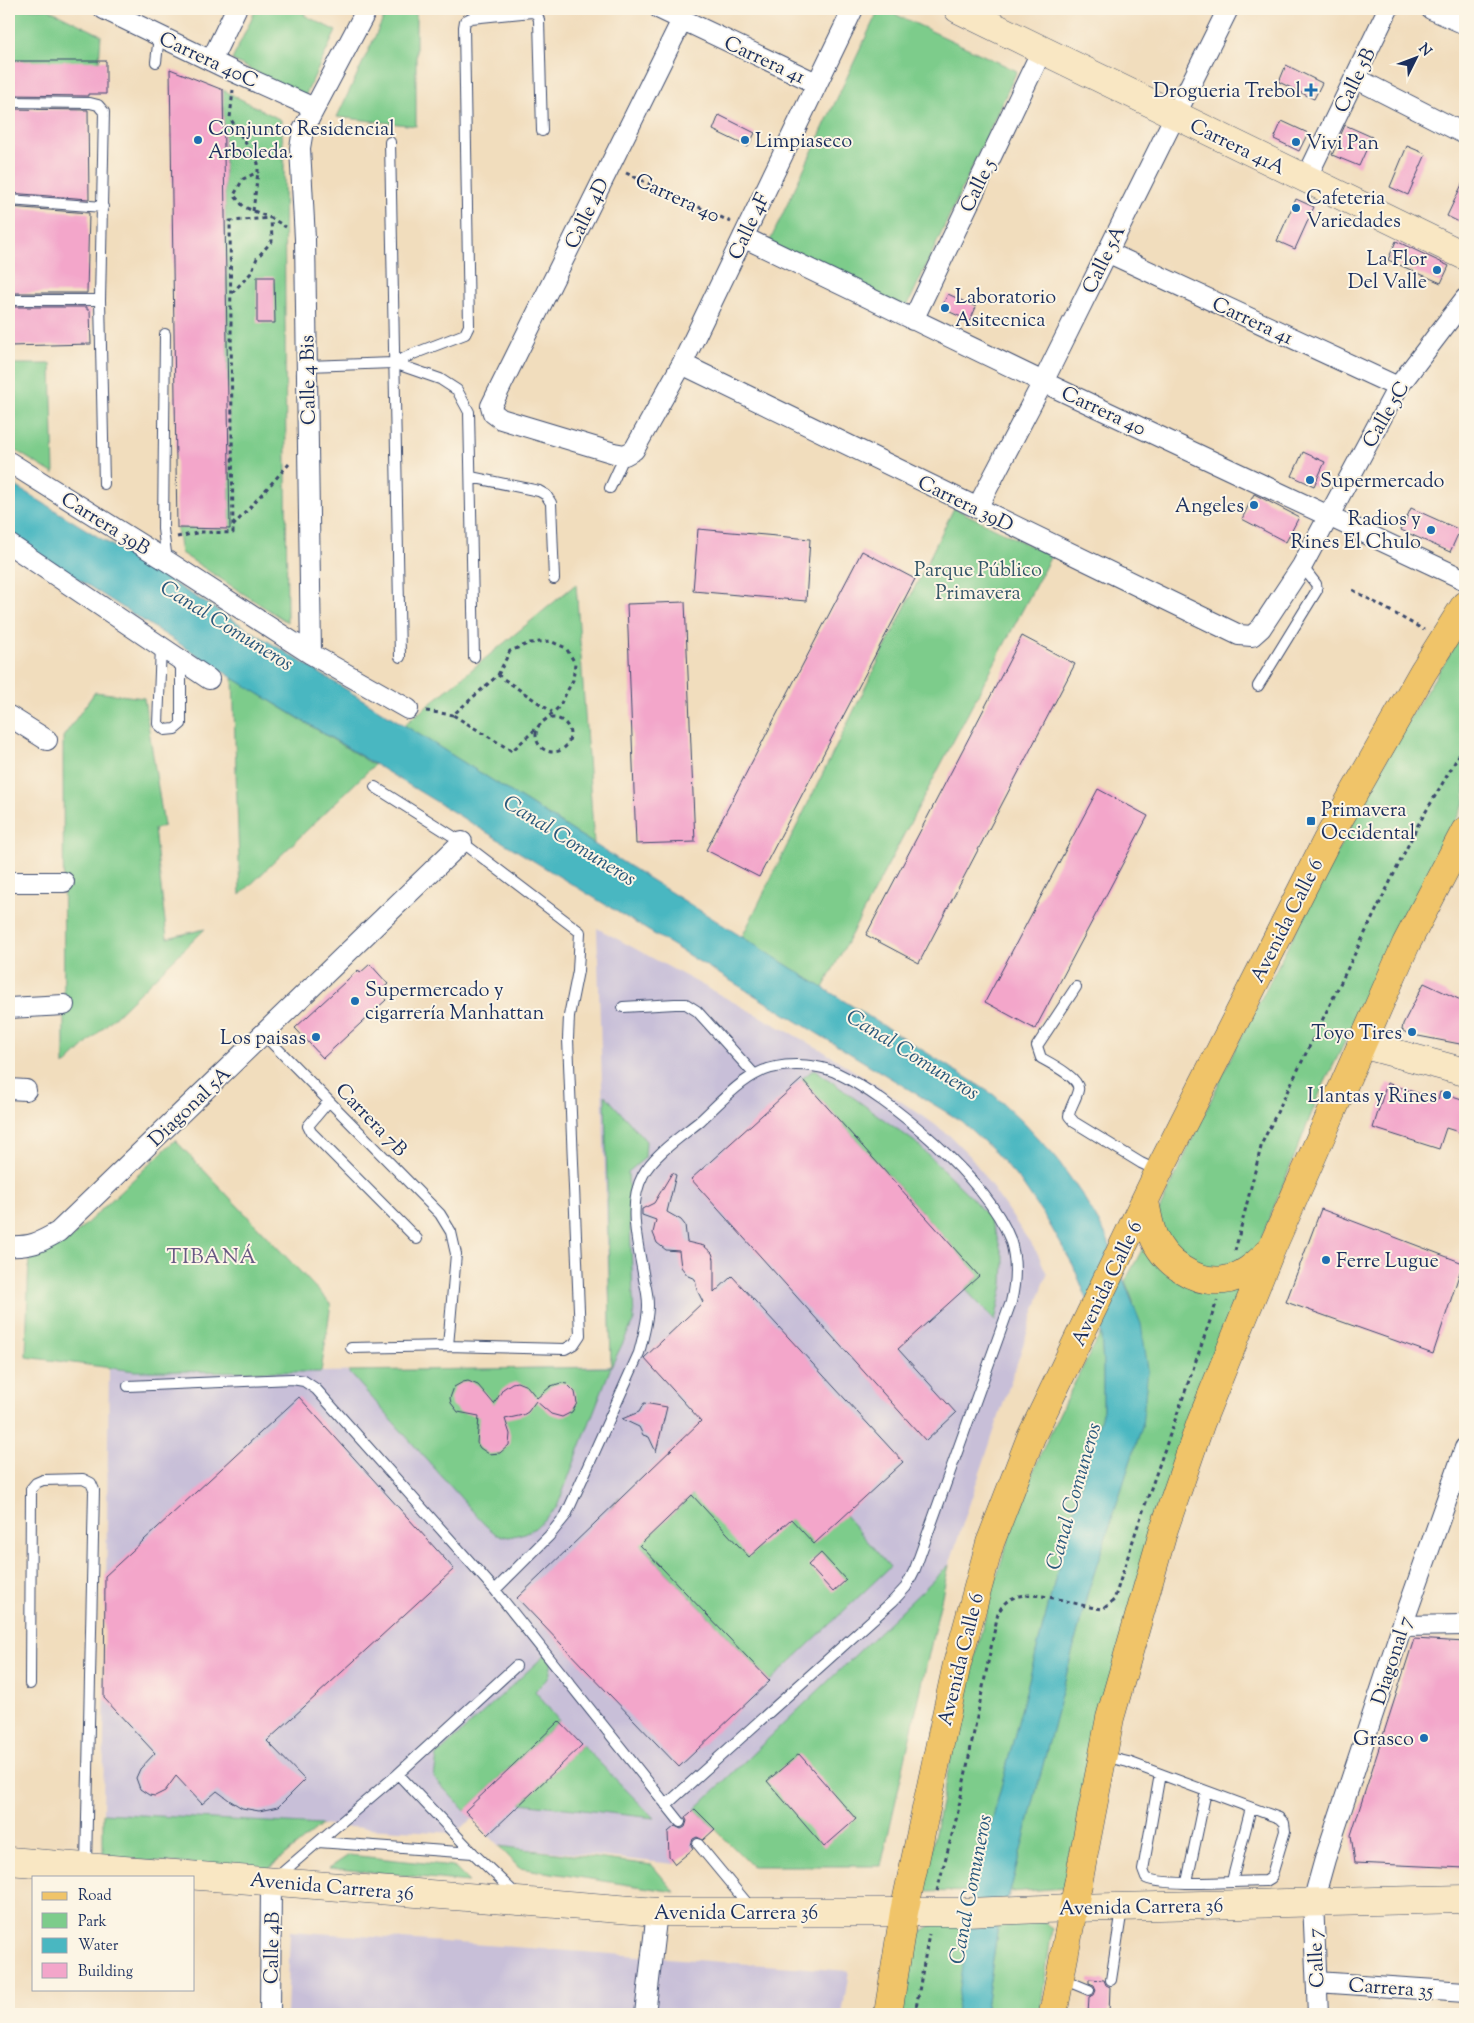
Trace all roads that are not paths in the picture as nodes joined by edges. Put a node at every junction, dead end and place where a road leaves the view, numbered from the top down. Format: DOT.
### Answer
graph roads {
  1 [pos="104,9"];
  2 [pos="236,9"];
  3 [pos="367,9"];
  4 [pos="660,9"];
  5 [pos="853,9"];
  6 [pos="958,9"];
  7 [pos="1228,9"];
  8 [pos="1388,9"];
  9 [pos="1431,9"];
  10 [pos="995,17"];
  11 [pos="682,20"];
  12 [pos="1465,24"];
  13 [pos="159,36"];
  14 [pos="1042,50"];
  15 [pos="211,61"];
  16 [pos="156,62"];
  17 [pos="1355,78"];
  18 [pos="816,83"];
  19 [pos="9,102"];
  20 [pos="314,108"];
  21 [pos="1174,115"];
  22 [pos="542,131"];
  23 [pos="1465,134"];
  24 [pos="390,142"];
  25 [pos="1306,179"];
  26 [pos="9,200"];
  27 [pos="103,207"];
  28 [pos="745,233"];
  29 [pos="1107,252"];
  30 [pos="1465,256"];
  31 [pos="9,300"];
  32 [pos="100,300"];
  33 [pos="1465,300"];
  34 [pos="913,320"];
  35 [pos="165,334"];
  36 [pos="394,363"];
  37 [pos="682,364"];
  38 [pos="307,366"];
  39 [pos="1043,382"];
  40 [pos="1398,387"];
  41 [pos="632,448"];
  42 [pos="9,462"];
  43 [pos="471,477"];
  44 [pos="104,484"];
  45 [pos="610,488"];
  46 [pos="977,508"];
  47 [pos="1329,516"];
  48 [pos="9,544"];
  49 [pos="166,551"];
  50 [pos="1302,566"];
  51 [pos="554,579"];
  52 [pos="1465,580"];
  53 [pos="1465,605"];
  54 [pos="1252,636"];
  55 [pos="161,646"];
  56 [pos="311,654"];
  57 [pos="400,657"];
  58 [pos="474,657"];
  59 [pos="182,661"];
  60 [pos="209,679"];
  61 [pos="1258,686"];
  62 [pos="408,709"];
  63 [pos="9,716"];
  64 [pos="47,740"];
  65 [pos="375,787"];
  66 [pos="1465,831"];
  67 [pos="462,842"];
  68 [pos="9,882"];
  69 [pos="64,882"];
  70 [pos="1076,987"];
  71 [pos="64,1005"];
  72 [pos="623,1007"];
  73 [pos="9,1008"];
  74 [pos="264,1035"];
  75 [pos="1361,1044"];
  76 [pos="1465,1072"];
  77 [pos="754,1074"];
  78 [pos="330,1101"];
  79 [pos="1159,1171"];
  80 [pos="1139,1213"];
  81 [pos="417,1238"];
  82 [pos="9,1246"];
  83 [pos="1270,1252"];
  84 [pos="448,1346"];
  85 [pos="351,1348"];
  86 [pos="128,1386"];
  87 [pos="1465,1448"];
  88 [pos="495,1590"];
  89 [pos="1465,1625"];
  90 [pos="1402,1626"];
  91 [pos="516,1666"];
  92 [pos="30,1684"];
  93 [pos="1102,1756"];
  94 [pos="398,1774"];
  95 [pos="1160,1774"];
  96 [pos="1206,1791"];
  97 [pos="666,1805"];
  98 [pos="1250,1808"];
  99 [pos="680,1822"];
  100 [pos="318,1842"];
  101 [pos="698,1844"];
  102 [pos="473,1853"];
  103 [pos="9,1861"];
  104 [pos="86,1867"];
  105 [pos="1232,1881"];
  106 [pos="271,1882"];
  107 [pos="1187,1882"];
  108 [pos="1465,1899"];
  109 [pos="525,1902"];
  110 [pos="1313,1902"];
  111 [pos="1122,1907"];
  112 [pos="1072,1908"];
  113 [pos="657,1912"];
  114 [pos="754,1912"];
  115 [pos="904,1912"];
  116 [pos="1060,1978"];
  117 [pos="1111,1980"];
  118 [pos="1317,1982"];
  119 [pos="1089,1990"];
  120 [pos="1465,1992"];
  121 [pos="270,2014"];
  122 [pos="645,2014"];
  123 [pos="888,2014"];
  124 [pos="1053,2014"];
  125 [pos="1318,2014"];
  1 -- 13 [label="street, Carrera 40C"];
  2 -- 15 [label="street"];
  3 -- 20 [label="street"];
  4 -- 11 [label="street, Carrera 41"];
  5 -- 18 [label="street, Calle 4F"];
  6 -- 10 [label="main road, Carrera 41A"];
  7 -- 21 [label="street, Calle 5A"];
  8 -- 17 [label="street, Calle 5B"];
  9 -- 12 [label="street"];
  10 -- 14 [label="main road, Carrera 41A"];
  11 -- 18 [label="street, Carrera 41"];
  11 -- 41 [label="street, Calle 4D"];
  13 -- 15 [label="street, Carrera 40C"];
  13 -- 16 [label="lane"];
  14 -- 21 [label="main road, Carrera 41A"];
  14 -- 34 [label="street, Calle 5"];
  15 -- 20 [label="street, Carrera 40C"];
  17 -- 23 [label="street"];
  17 -- 25 [label="street, Calle 5B"];
  18 -- 28 [label="street, Calle 4F"];
  19 -- 27 [label="lane"];
  20 -- 38 [label="street, Calle 4 Bis"];
  21 -- 25 [label="main road, Carrera 41A"];
  21 -- 29 [label="street, Calle 5A"];
  22 -- 36 [label="lane"];
  24 -- 36 [label="lane"];
  25 -- 30 [label="main road, Carrera 41A"];
  26 -- 27 [label="lane"];
  27 -- 32 [label="lane"];
  28 -- 34 [label="street, Carrera 40"];
  28 -- 37 [label="street, Calle 4F"];
  29 -- 39 [label="street, Calle 5A"];
  29 -- 40 [label="street, Carrera 41"];
  31 -- 32 [label="lane"];
  32 -- 44 [label="lane"];
  33 -- 40 [label="street, Calle 5C"];
  34 -- 39 [label="street, Carrera 40"];
  35 -- 49 [label="lane"];
  36 -- 38 [label="lane"];
  36 -- 43 [label="lane"];
  36 -- 57 [label="lane"];
  37 -- 41 [label="street, Calle 4F"];
  37 -- 46 [label="street, Carrera 39D"];
  38 -- 56 [label="street, Calle 4 Bis"];
  39 -- 46 [label="street, Calle 5A"];
  39 -- 47 [label="street, Carrera 40"];
  40 -- 47 [label="street, Calle 5C"];
  41 -- 45 [label="lane"];
  42 -- 49 [label="street, Carrera 39B"];
  43 -- 51 [label="lane"];
  43 -- 58 [label="lane"];
  46 -- 54 [label="street, Carrera 39D"];
  47 -- 50 [label="street, Calle 5C"];
  47 -- 52 [label="street, Carrera 40"];
  48 -- 55 [label="street"];
  49 -- 56 [label="street, Carrera 39B"];
  50 -- 54 [label="street, Calle 5C"];
  50 -- 61 [label="lane"];
  53 -- 79 [label="main road, Avenida Calle 6"];
  55 -- 59 [label="street"];
  55 -- 59 [label="lane"];
  56 -- 62 [label="street, Carrera 39B"];
  59 -- 60 [label="street"];
  63 -- 64 [label="street"];
  65 -- 67 [label="lane"];
  66 -- 75 [label="main road"];
  67 -- 74 [label="street, Diagonal 5A"];
  67 -- 84 [label="lane"];
  68 -- 69 [label="street"];
  70 -- 79 [label="lane"];
  71 -- 73 [label="street"];
  72 -- 77 [label="lane"];
  74 -- 78 [label="lane, Carrera 7B"];
  74 -- 82 [label="street, Diagonal 5A"];
  75 -- 76 [label="main road"];
  75 -- 83 [label="main road"];
  77 -- 88 [label="lane"];
  77 -- 97 [label="lane"];
  78 -- 81 [label="lane"];
  78 -- 84 [label="lane, Carrera 7B"];
  79 -- 80 [label="main road, Avenida Calle 6"];
  80 -- 83 [label="main road"];
  80 -- 115 [label="main road, Avenida Calle 6"];
  83 -- 93 [label="main road"];
  84 -- 85 [label="lane"];
  86 -- 88 [label="lane"];
  87 -- 90 [label="street, Diagonal 7"];
  88 -- 97 [label="lane"];
  89 -- 90 [label="street"];
  90 -- 110 [label="street, Diagonal 7"];
  91 -- 94 [label="lane"];
  92 -- 104 [label="lane"];
  93 -- 95 [label="lane"];
  93 -- 112 [label="main road"];
  94 -- 100 [label="lane"];
  94 -- 102 [label="lane"];
  95 -- 96 [label="lane"];
  95 -- 107 [label="lane"];
  96 -- 98 [label="lane"];
  96 -- 107 [label="lane"];
  97 -- 99 [label="lane"];
  98 -- 105 [label="lane"];
  98 -- 105 [label="lane"];
  100 -- 102 [label="lane"];
  100 -- 106 [label="lane"];
  101 -- 114 [label="lane"];
  102 -- 109 [label="lane"];
  103 -- 104 [label="main road, Avenida Carrera 36"];
  104 -- 106 [label="main road, Avenida Carrera 36"];
  105 -- 107 [label="lane"];
  106 -- 109 [label="main road, Avenida Carrera 36"];
  106 -- 121 [label="street, Calle 4B"];
  108 -- 110 [label="main road, Avenida Carrera 36"];
  109 -- 113 [label="main road, Avenida Carrera 36"];
  110 -- 111 [label="main road, Avenida Carrera 36"];
  110 -- 118 [label="street, Calle 7"];
  111 -- 112 [label="main road, Avenida Carrera 36"];
  111 -- 117 [label="lane"];
  112 -- 115 [label="main road, Avenida Carrera 36"];
  112 -- 116 [label="main road"];
  113 -- 114 [label="main road, Avenida Carrera 36"];
  113 -- 122 [label="street"];
  114 -- 115 [label="main road, Avenida Carrera 36"];
  115 -- 123 [label="main road, Avenida Calle 6"];
  116 -- 119 [label="lane"];
  116 -- 124 [label="main road"];
  118 -- 120 [label="street, Carrera 35"];
  118 -- 125 [label="street, Calle 7"];
}
